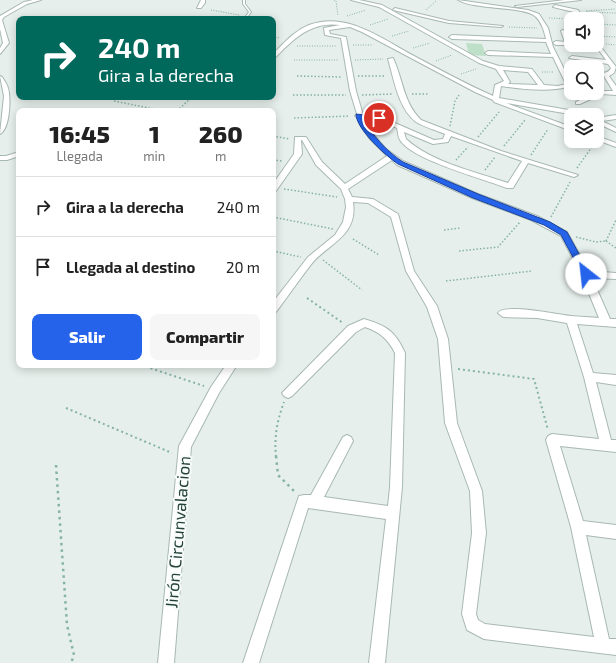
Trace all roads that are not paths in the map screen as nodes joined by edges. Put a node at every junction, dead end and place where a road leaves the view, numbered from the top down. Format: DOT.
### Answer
graph roads {
  1 [pos="40,0"];
  2 [pos="203,0"];
  3 [pos="244,0"];
  4 [pos="353,0"];
  5 [pos="460,0"];
  6 [pos="479,0"];
  7 [pos="529,0"];
  8 [pos="579,0"];
  9 [pos="535,4"];
  10 [pos="543,4"];
  11 [pos="380,6"];
  12 [pos="484,6"];
  13 [pos="199,7"];
  14 [pos="496,8"];
  15 [pos="503,8"];
  16 [pos="577,12"];
  17 [pos="498,14"];
  18 [pos="248,16"];
  19 [pos="500,20"];
  20 [pos="449,22"];
  21 [pos="350,26"];
  22 [pos="501,26"];
  23 [pos="452,37"];
  24 [pos="292,38"];
  25 [pos="483,38"];
  26 [pos="505,39"];
  27 [pos="548,41"];
  28 [pos="556,43"];
  29 [pos="564,44"];
  30 [pos="294,46"];
  31 [pos="459,50"];
  32 [pos="0,52"];
  33 [pos="602,52"];
  34 [pos="488,53"];
  35 [pos="276,54"];
  36 [pos="555,56"];
  37 [pos="572,58"];
  38 [pos="391,59"];
  39 [pos="609,62"];
  40 [pos="488,64"];
  41 [pos="498,68"];
  42 [pos="564,74"];
  43 [pos="606,74"];
  44 [pos="0,78"];
  45 [pos="502,85"];
  46 [pos="543,88"];
  47 [pos="564,88"];
  48 [pos="616,92"];
  49 [pos="496,99"];
  50 [pos="578,102"];
  51 [pos="582,108"];
  52 [pos="564,110"];
  53 [pos="358,116"];
  54 [pos="616,117"];
  55 [pos="564,126"];
  56 [pos="400,128"];
  57 [pos="616,130"];
  58 [pos="0,132"];
  59 [pos="449,133"];
  60 [pos="604,141"];
  61 [pos="616,145"];
  62 [pos="16,155"];
  63 [pos="391,157"];
  64 [pos="0,158"];
  65 [pos="525,162"];
  66 [pos="574,175"];
  67 [pos="276,185"];
  68 [pos="347,193"];
  69 [pos="586,274"];
  70 [pos="616,276"];
  71 [pos="276,305"];
  72 [pos="503,313"];
  73 [pos="571,320"];
  74 [pos="606,322"];
  75 [pos="616,323"];
  76 [pos="230,368"];
  77 [pos="589,377"];
  78 [pos="616,380"];
  79 [pos="288,393"];
  80 [pos="347,441"];
  81 [pos="611,445"];
  82 [pos="309,501"];
  83 [pos="393,513"];
  84 [pos="578,527"];
  85 [pos="616,532"];
  86 [pos="609,646"];
  87 [pos="166,663"];
  88 [pos="251,663"];
  89 [pos="377,663"];
  1 -- 32 [label="street"];
  2 -- 13 [label="street"];
  3 -- 18 [label="lane"];
  4 -- 11 [label="street"];
  5 -- 12 [label="street"];
  6 -- 12 [label="street"];
  7 -- 9 [label="street"];
  8 -- 10 [label="street"];
  9 -- 10 [label="street"];
  9 -- 15 [label="street"];
  10 -- 16 [label="street"];
  11 -- 20 [label="street"];
  11 -- 31 [label="street"];
  12 -- 14 [label="street"];
  14 -- 15 [label="street"];
  14 -- 17 [label="street"];
  15 -- 27 [label="street"];
  19 -- 22 [label="street"];
  20 -- 22 [label="street"];
  20 -- 23 [label="street"];
  21 -- 24 [label="street"];
  21 -- 49 [label="street"];
  21 -- 53 [label="street"];
  22 -- 26 [label="street"];
  23 -- 25 [label="street"];
  23 -- 31 [label="street"];
  24 -- 30 [label="street"];
  24 -- 35 [label="street"];
  25 -- 26 [label="street"];
  25 -- 34 [label="street"];
  26 -- 27 [label="street"];
  27 -- 36 [label="street"];
  28 -- 29 [label="street"];
  31 -- 40 [label="street"];
  33 -- 39 [label="street"];
  34 -- 36 [label="street"];
  34 -- 40 [label="street"];
  36 -- 42 [label="street"];
  37 -- 39 [label="street"];
  38 -- 59 [label="street"];
  39 -- 43 [label="street"];
  40 -- 41 [label="street"];
  41 -- 45 [label="street"];
  41 -- 46 [label="street"];
  43 -- 48 [label="street"];
  44 -- 58 [label="street"];
  45 -- 46 [label="street"];
  45 -- 49 [label="street"];
  46 -- 47 [label="street"];
  48 -- 50 [label="street"];
  49 -- 52 [label="street"];
  49 -- 55 [label="street"];
  50 -- 51 [label="street"];
  53 -- 56 [label="street"];
  53 -- 63 [label="street"];
  54 -- 57 [label="street"];
  56 -- 59 [label="street"];
  56 -- 65 [label="street"];
  59 -- 65 [label="street"];
  60 -- 61 [label="street"];
  62 -- 64 [label="street"];
  63 -- 68 [label="street"];
  63 -- 69 [label="street"];
  65 -- 66 [label="street"];
  67 -- 68 [label="street"];
  68 -- 71 [label="street"];
  68 -- 86 [label="street"];
  69 -- 70 [label="street"];
  69 -- 74 [label="street"];
  72 -- 73 [label="street"];
  73 -- 74 [label="street"];
  73 -- 77 [label="street"];
  74 -- 75 [label="street"];
  76 -- 87 [label="street, Jirón Circunvalacion"];
  77 -- 78 [label="street"];
  77 -- 81 [label="street"];
  79 -- 83 [label="street"];
  80 -- 82 [label="street"];
  81 -- 84 [label="street"];
  82 -- 83 [label="street"];
  82 -- 88 [label="street"];
  83 -- 89 [label="street"];
  84 -- 85 [label="street"];
  84 -- 86 [label="street"];
}
